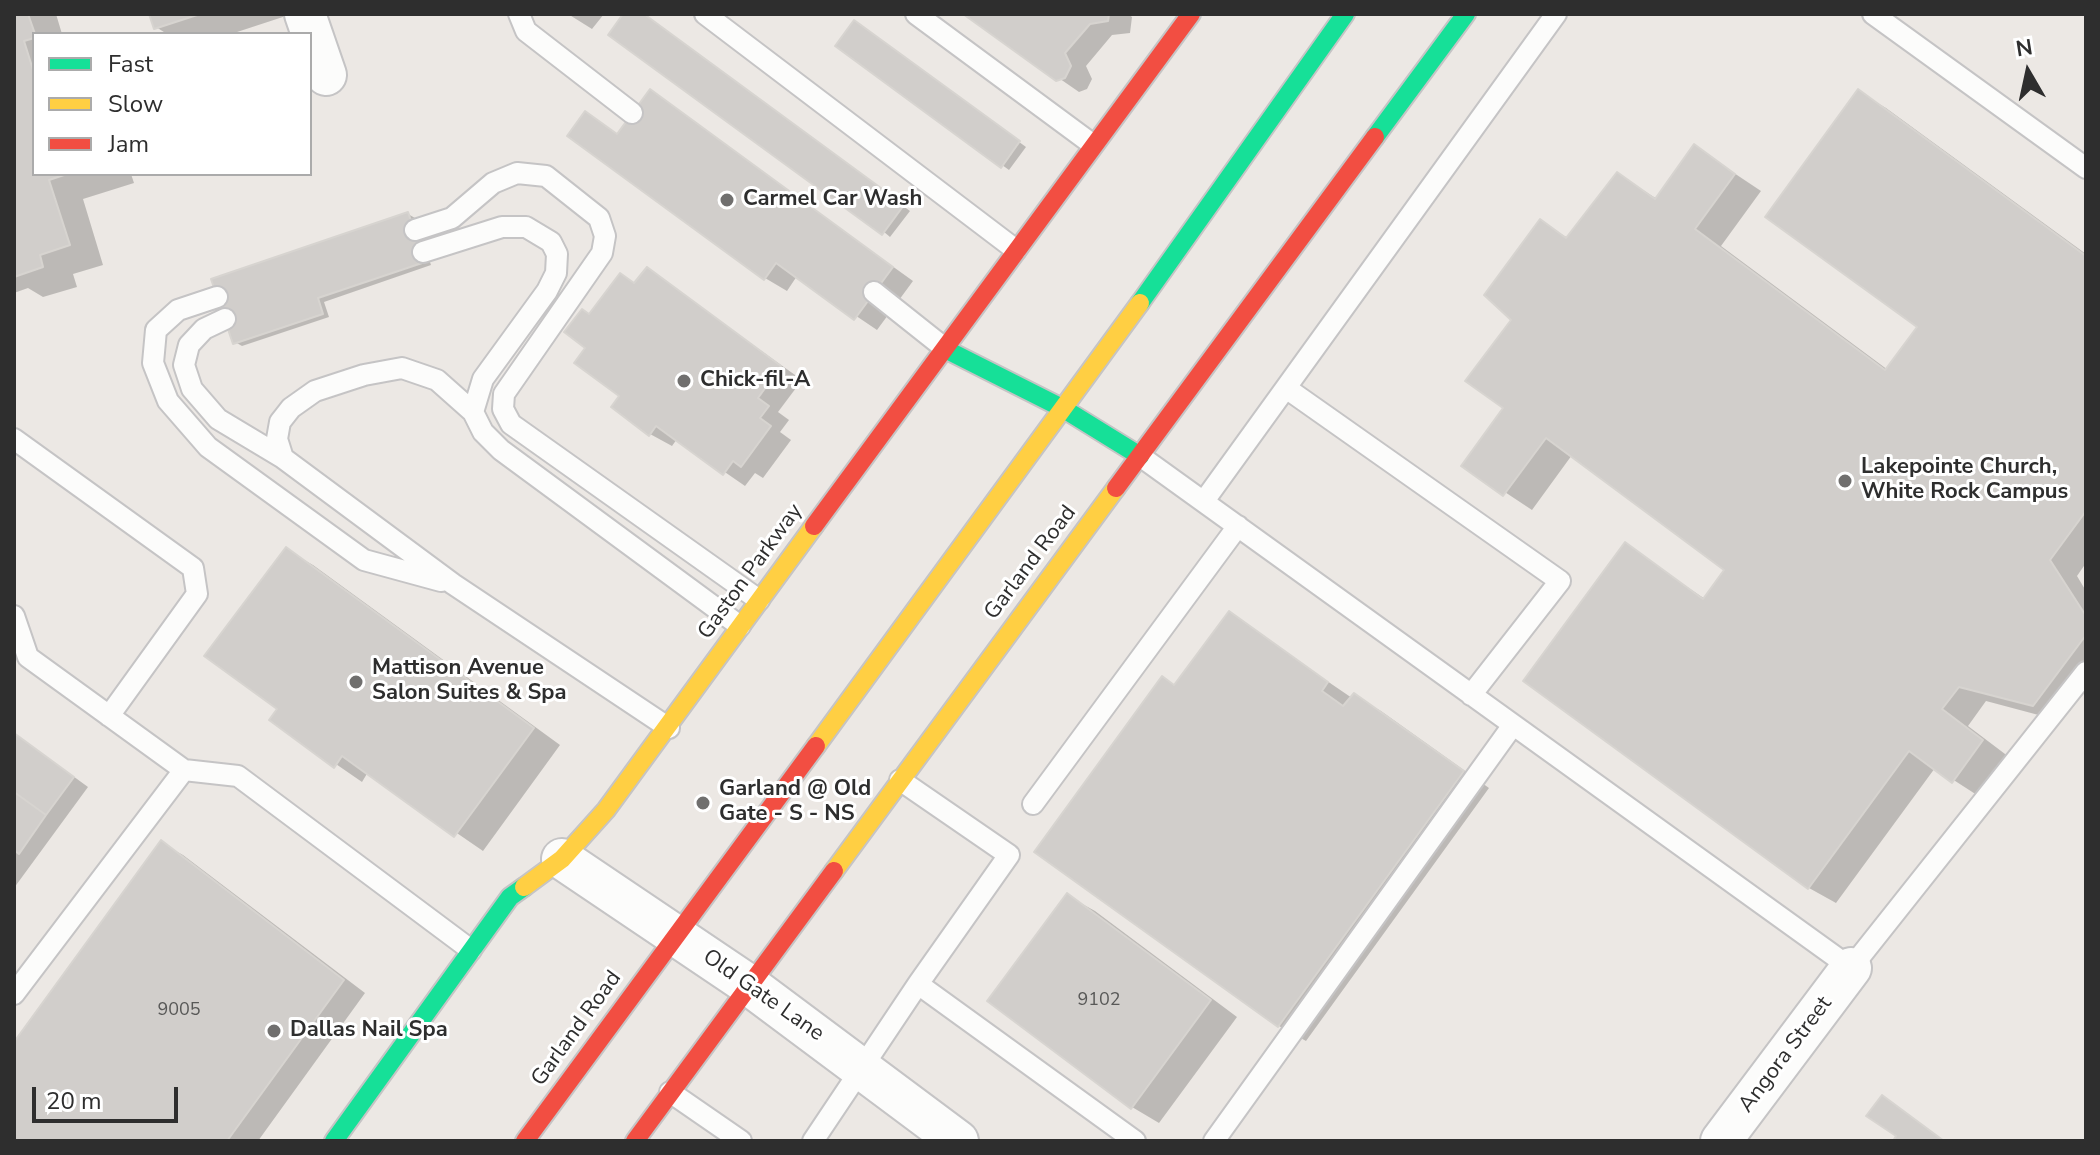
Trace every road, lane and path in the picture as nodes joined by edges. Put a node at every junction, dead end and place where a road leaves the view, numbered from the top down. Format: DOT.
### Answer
graph roads {
  1 [pos="519,14"];
  2 [pos="705,14"];
  3 [pos="916,14"];
  4 [pos="1191,14"];
  5 [pos="1345,14"];
  6 [pos="1556,14"];
  7 [pos="1873,14"];
  8 [pos="1464,15"];
  9 [pos="312,34"];
  10 [pos="326,75"];
  11 [pos="632,113"];
  12 [pos="1092,144"];
  13 [pos="2086,168"];
  14 [pos="415,230"];
  15 [pos="1016,250"];
  16 [pos="423,252"];
  17 [pos="874,292"];
  18 [pos="217,297"];
  19 [pos="225,319"];
  20 [pos="947,350"];
  21 [pos="1286,388"];
  22 [pos="1064,409"];
  23 [pos="473,412"];
  24 [pos="14,439"];
  25 [pos="1140,456"];
  26 [pos="283,458"];
  27 [pos="1204,501"];
  28 [pos="1238,526"];
  29 [pos="453,584"];
  30 [pos="759,600"];
  31 [pos="14,616"];
  32 [pos="740,626"];
  33 [pos="2086,672"];
  34 [pos="1471,695"];
  35 [pos="109,716"];
  36 [pos="1513,725"];
  37 [pos="669,728"];
  38 [pos="184,770"];
  39 [pos="900,780"];
  40 [pos="1033,804"];
  41 [pos="562,859"];
  42 [pos="677,935"];
  43 [pos="471,950"];
  44 [pos="1851,968"];
  45 [pos="918,984"];
  46 [pos="749,985"];
  47 [pos="14,994"];
  48 [pos="864,1070"];
  49 [pos="670,1092"];
  50 [pos="334,1141"];
  51 [pos="525,1141"];
  52 [pos="635,1141"];
  53 [pos="741,1141"];
  54 [pos="813,1141"];
  55 [pos="958,1141"];
  56 [pos="1135,1141"];
  57 [pos="1214,1141"];
  58 [pos="1721,1141"];
  1 -- 11 [label="lane"];
  2 -- 15 [label="lane"];
  3 -- 12 [label="lane"];
  4 -- 12 [label="main road, Gaston Parkway"];
  5 -- 22 [label="main road, Garland Road"];
  6 -- 21 [label="lane"];
  7 -- 13 [label="lane"];
  8 -- 25 [label="main road, Garland Road"];
  9 -- 10 [label="street"];
  12 -- 15 [label="main road, Gaston Parkway"];
  14 -- 30 [label="lane"];
  15 -- 20 [label="main road, Gaston Parkway"];
  16 -- 23 [label="lane"];
  17 -- 20 [label="lane"];
  18 -- 29 [label="lane"];
  19 -- 26 [label="lane"];
  20 -- 22 [label="main road"];
  20 -- 30 [label="main road, Gaston Parkway"];
  21 -- 27 [label="lane"];
  21 -- 34 [label="lane"];
  22 -- 25 [label="main road"];
  22 -- 42 [label="main road, Garland Road"];
  23 -- 26 [label="lane"];
  23 -- 32 [label="lane"];
  24 -- 35 [label="lane"];
  25 -- 27 [label="lane"];
  25 -- 39 [label="main road, Garland Road"];
  26 -- 29 [label="lane"];
  27 -- 28 [label="lane"];
  28 -- 34 [label="lane"];
  28 -- 40 [label="lane"];
  29 -- 37 [label="lane"];
  30 -- 32 [label="main road, Gaston Parkway"];
  31 -- 35 [label="lane"];
  32 -- 37 [label="main road, Gaston Parkway"];
  33 -- 44 [label="lane"];
  34 -- 36 [label="lane"];
  35 -- 38 [label="lane"];
  36 -- 44 [label="lane"];
  36 -- 57 [label="lane"];
  37 -- 41 [label="main road, Gaston Parkway"];
  38 -- 43 [label="lane"];
  38 -- 47 [label="lane"];
  39 -- 45 [label="lane"];
  39 -- 46 [label="main road, Garland Road"];
  41 -- 42 [label="street, Old Gate Lane"];
  41 -- 43 [label="main road, Gaston Parkway"];
  42 -- 46 [label="street, Old Gate Lane"];
  42 -- 51 [label="main road, Garland Road"];
  43 -- 50 [label="main road, Gaston Parkway"];
  44 -- 58 [label="street, Angora Street"];
  45 -- 48 [label="lane"];
  45 -- 56 [label="lane"];
  46 -- 48 [label="street, Old Gate Lane"];
  46 -- 49 [label="main road, Garland Road"];
  48 -- 54 [label="lane"];
  48 -- 55 [label="street, Old Gate Lane"];
  49 -- 52 [label="main road, Garland Road"];
  49 -- 53 [label="lane"];
}
